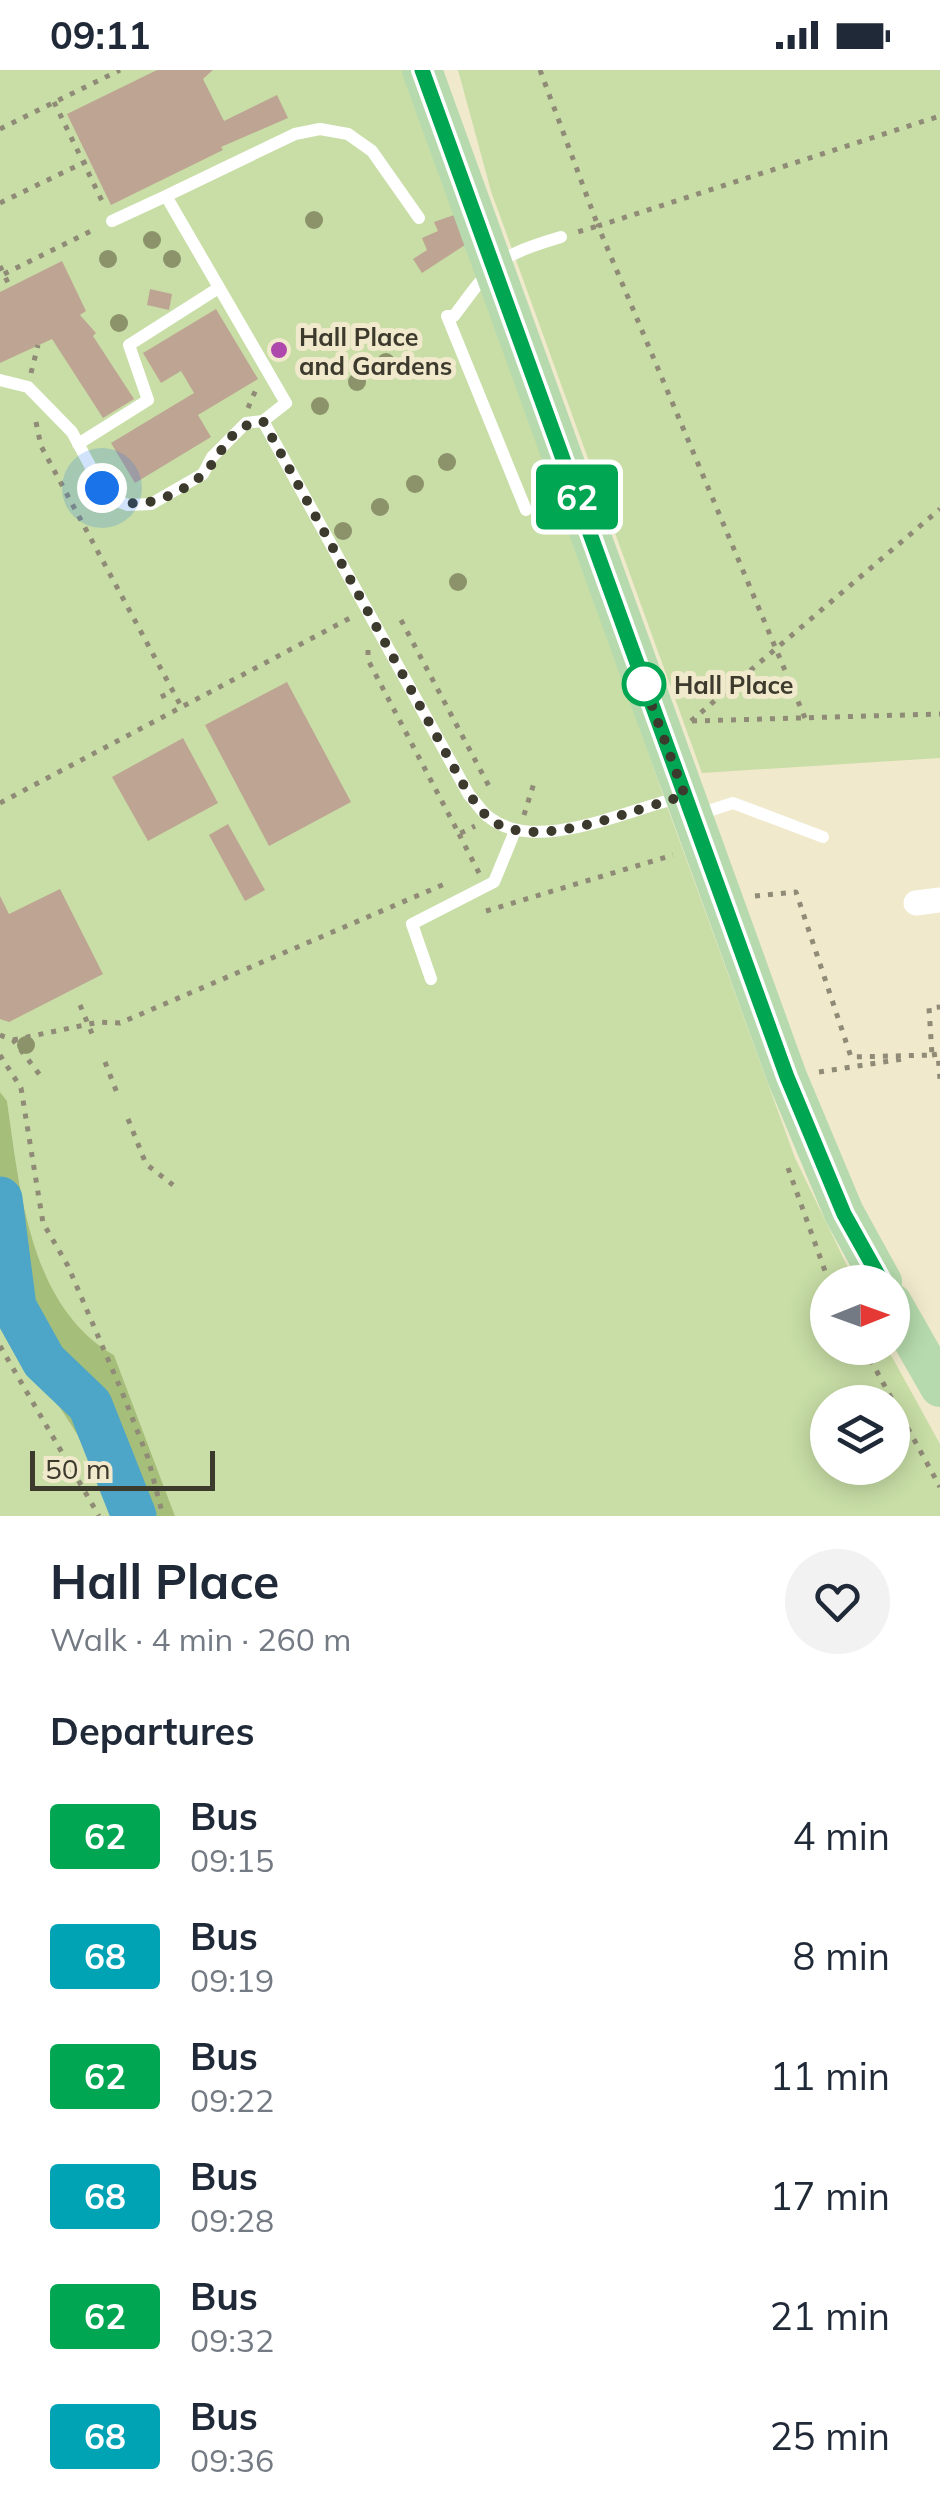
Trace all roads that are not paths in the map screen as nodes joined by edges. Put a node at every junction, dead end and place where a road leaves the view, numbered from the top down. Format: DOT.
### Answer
graph roads {
  1 [pos="422,70"];
  2 [pos="166,196"];
  3 [pos="419,218"];
  4 [pos="112,221"];
  5 [pos="561,237"];
  6 [pos="492,264"];
  7 [pos="218,290"];
  8 [pos="0,380"];
  9 [pos="263,421"];
  10 [pos="78,444"];
  11 [pos="526,510"];
  12 [pos="689,806"];
  13 [pos="515,831"];
  14 [pos="823,837"];
  15 [pos="431,979"];
  16 [pos="874,1265"];
  17 [pos="910,1323"];
  18 [pos="929,1344"];
  19 [pos="940,1387"];
  1 -- 6 [label="main road"];
  2 -- 3 [label="lane"];
  2 -- 4 [label="lane"];
  2 -- 7 [label="lane"];
  5 -- 6 [label="lane"];
  6 -- 11 [label="lane"];
  6 -- 12 [label="main road"];
  7 -- 9 [label="lane"];
  7 -- 10 [label="lane"];
  8 -- 10 [label="lane"];
  9 -- 10 [label="lane"];
  9 -- 13 [label="lane"];
  12 -- 13 [label="lane"];
  12 -- 14 [label="lane"];
  12 -- 16 [label="main road"];
  13 -- 15 [label="lane"];
  17 -- 18 [label="main road"];
  18 -- 19 [label="main road"];
}
